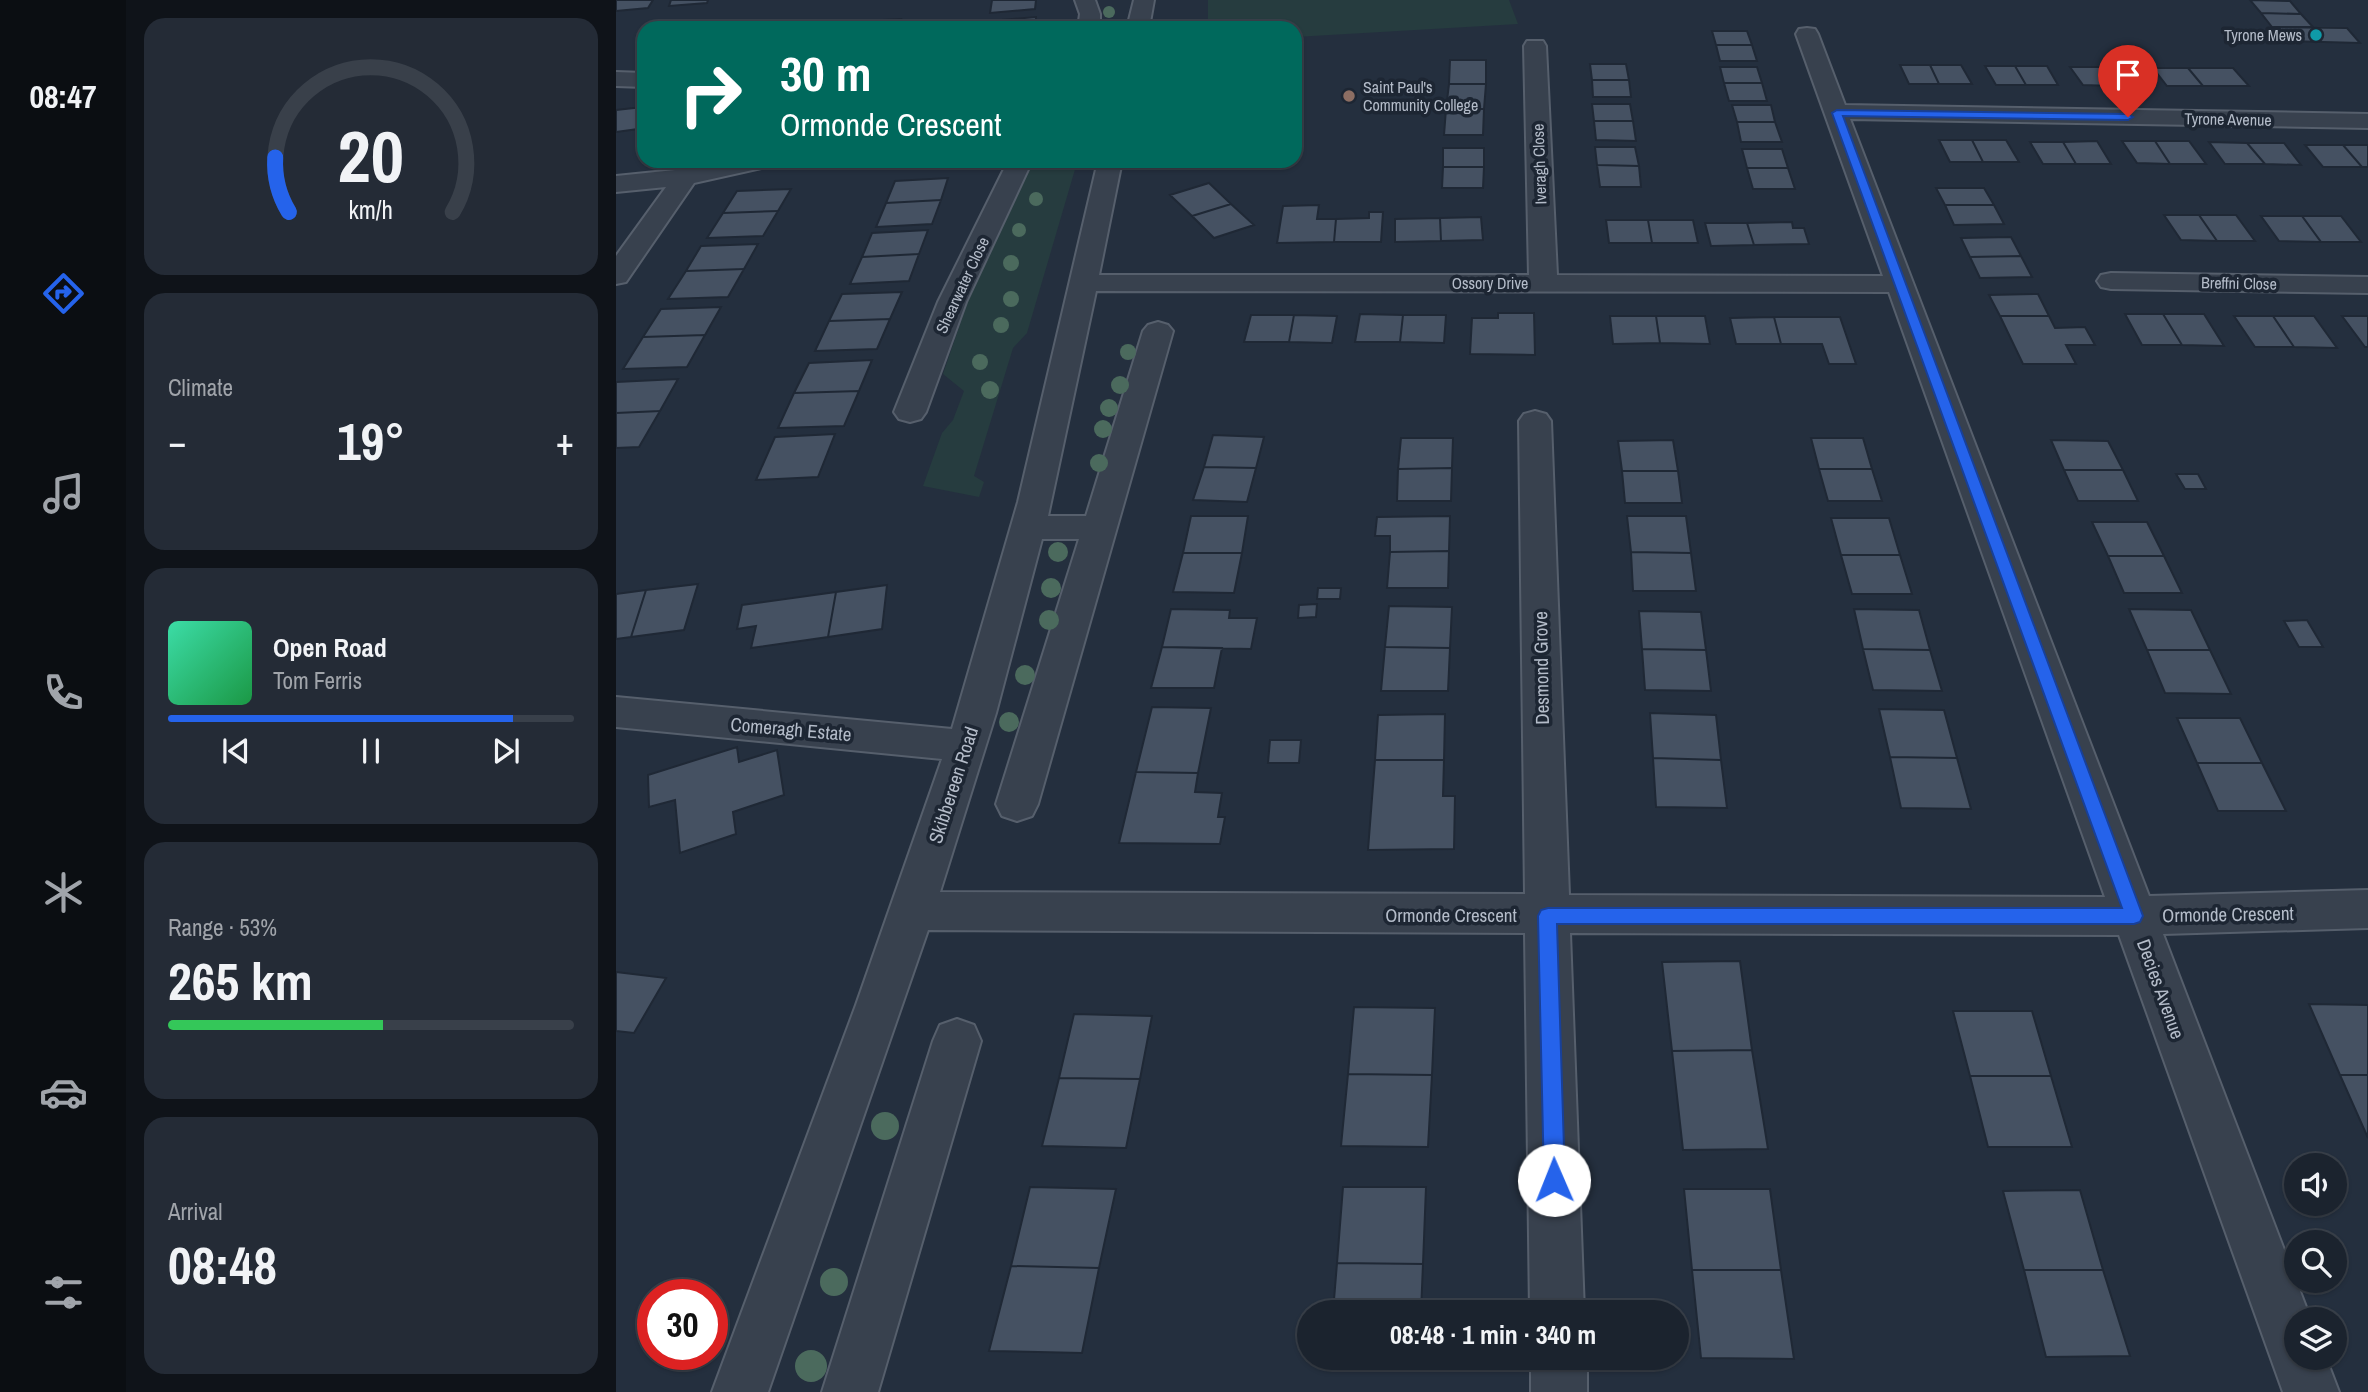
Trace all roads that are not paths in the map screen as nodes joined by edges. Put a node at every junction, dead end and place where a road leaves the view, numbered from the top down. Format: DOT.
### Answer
graph roads {
  1 [pos="1085,0"];
  2 [pos="1144,0"];
  3 [pos="1090,21"];
  4 [pos="1140,21"];
  5 [pos="1807,34"];
  6 [pos="1535,46"];
  7 [pos="616,79"];
  8 [pos="637,80"];
  9 [pos="1837,113"];
  10 [pos="2368,121"];
  11 [pos="728,168"];
  12 [pos="1017,168"];
  13 [pos="1108,168"];
  14 [pos="685,177"];
  15 [pos="616,184"];
  16 [pos="616,276"];
  17 [pos="2111,281"];
  18 [pos="1543,282"];
  19 [pos="1083,283"];
  20 [pos="1898,284"];
  21 [pos="2368,285"];
  22 [pos="1158,331"];
  23 [pos="910,412"];
  24 [pos="1535,421"];
  25 [pos="1100,527"];
  26 [pos="1027,528"];
  27 [pos="616,712"];
  28 [pos="966,746"];
  29 [pos="1017,803"];
  30 [pos="2368,909"];
  31 [pos="912,911"];
  32 [pos="1548,916"];
  33 [pos="2134,916"];
  34 [pos="957,1041"];
  35 [pos="1558,1300"];
  36 [pos="2284,1321"];
  37 [pos="1559,1370"];
  38 [pos="2303,1370"];
  39 [pos="740,1392"];
  40 [pos="850,1392"];
  41 [pos="1559,1392"];
  42 [pos="2311,1392"];
  1 -- 3 [label="street"];
  2 -- 4 [label="street"];
  5 -- 9 [label="street, Decies Avenue"];
  6 -- 18 [label="street, Iveragh Close"];
  7 -- 8 [label="street"];
  9 -- 10 [label="street, Tyrone Avenue"];
  9 -- 20 [label="street, Decies Avenue"];
  11 -- 14 [label="street"];
  12 -- 23 [label="street, Shearwater Close"];
  13 -- 19 [label="street, Skibbereen Road"];
  14 -- 15 [label="street"];
  14 -- 16 [label="street"];
  17 -- 21 [label="street, Breffni Close"];
  18 -- 19 [label="street, Ossory Drive"];
  18 -- 20 [label="street, Ossory Drive"];
  19 -- 26 [label="street, Skibbereen Road"];
  20 -- 33 [label="street, Decies Avenue"];
  22 -- 25 [label="street"];
  24 -- 32 [label="street, Desmond Grove"];
  25 -- 26 [label="street"];
  25 -- 29 [label="street"];
  26 -- 28 [label="street, Skibbereen Road"];
  27 -- 28 [label="street, Comeragh Estate"];
  28 -- 31 [label="street, Skibbereen Road"];
  30 -- 33 [label="street, Ormonde Crescent"];
  31 -- 32 [label="street, Ormonde Crescent"];
  31 -- 39 [label="street, Skibbereen Road"];
  32 -- 33 [label="street, Ormonde Crescent"];
  32 -- 35 [label="street, Desmond Grove"];
  33 -- 36 [label="street, Decies Avenue"];
  34 -- 40 [label="street"];
  37 -- 41 [label="street"];
  38 -- 42 [label="street"];
}
